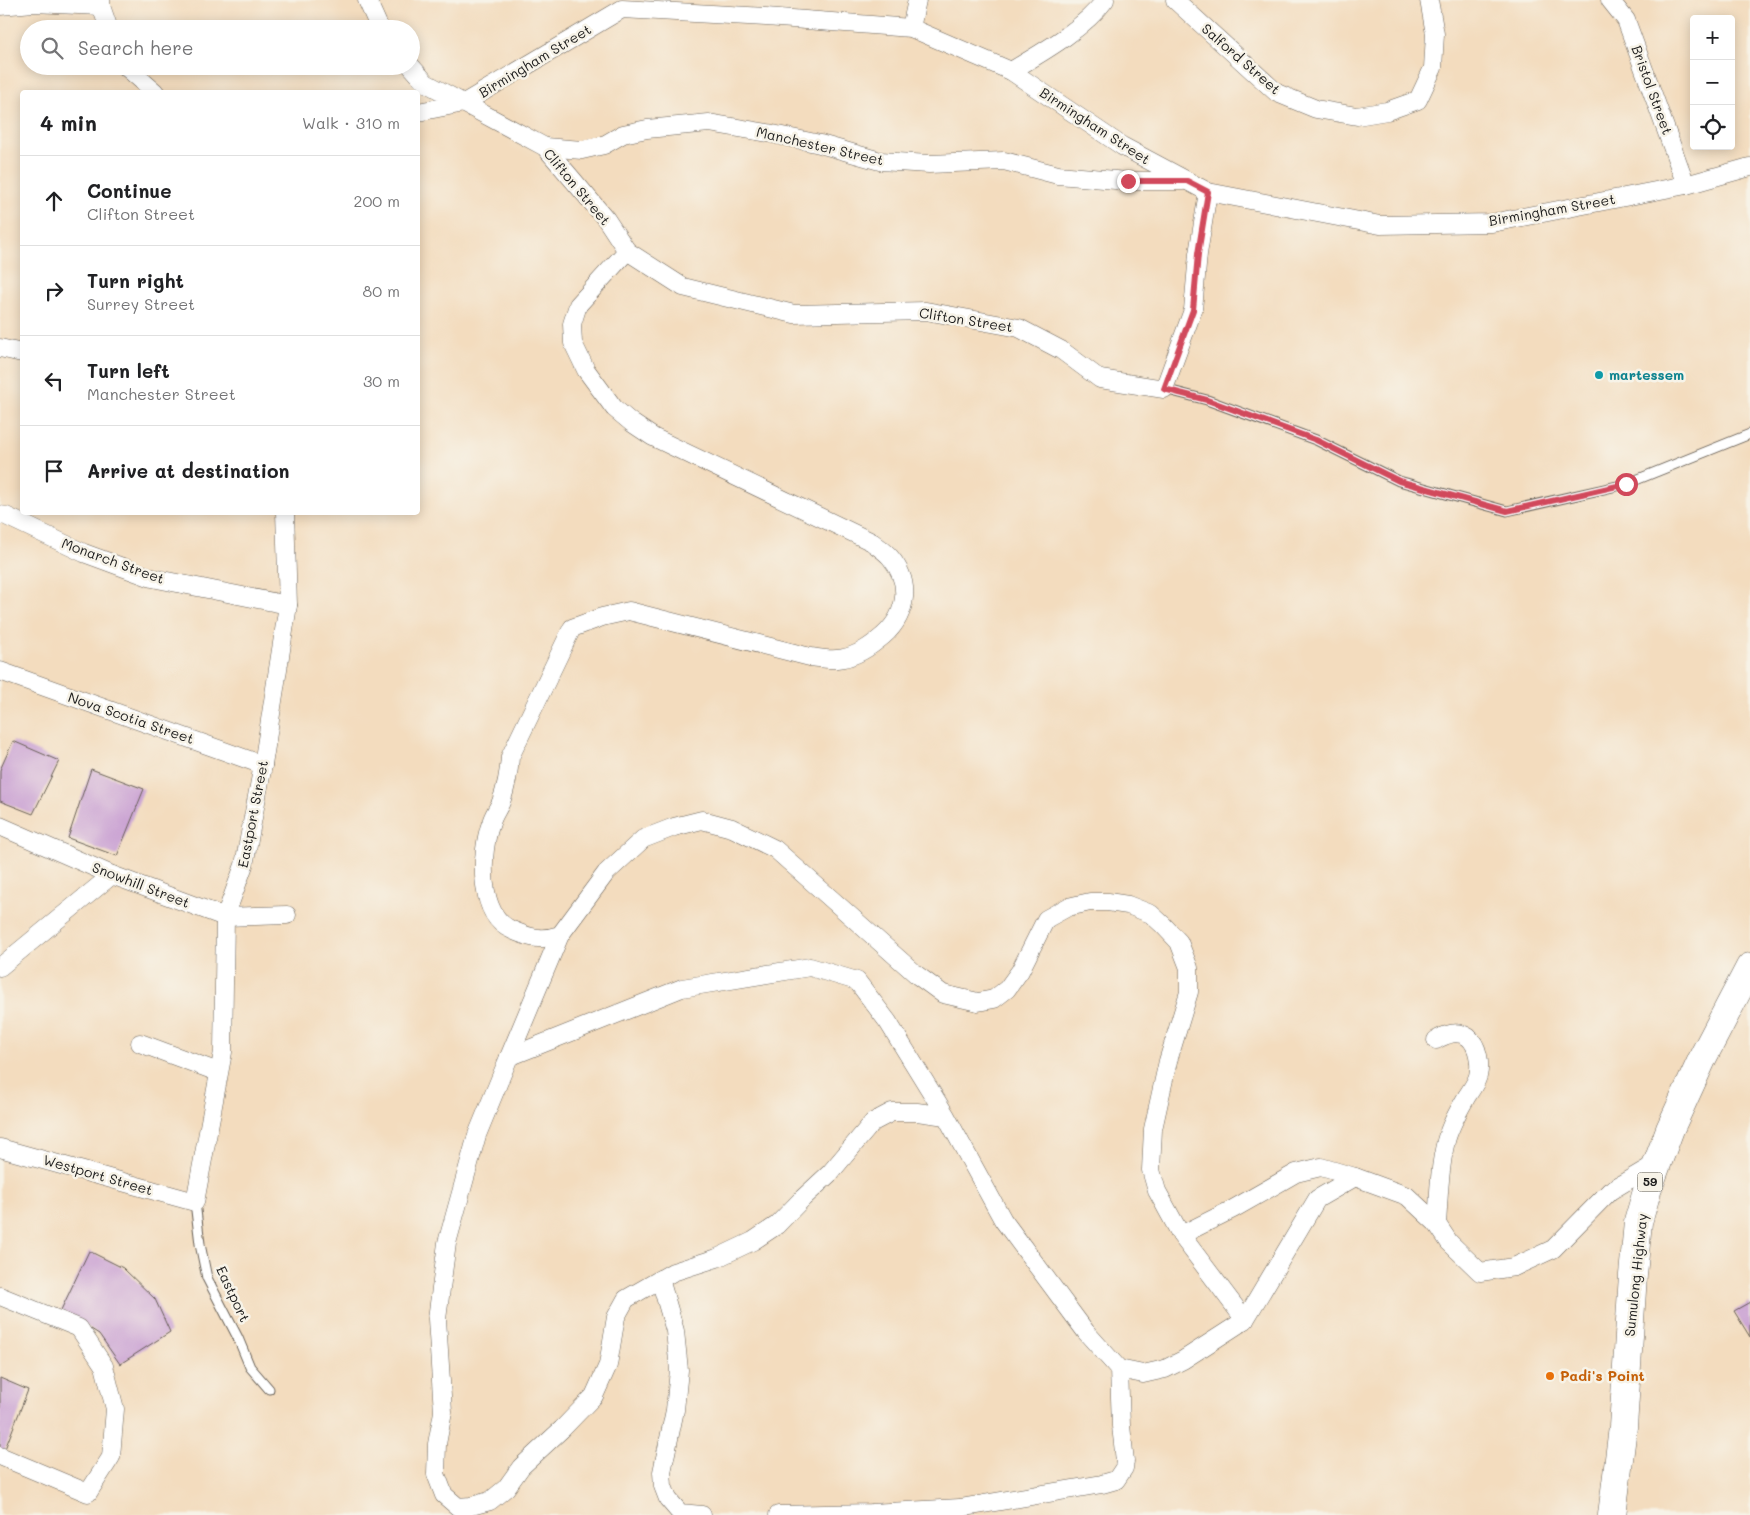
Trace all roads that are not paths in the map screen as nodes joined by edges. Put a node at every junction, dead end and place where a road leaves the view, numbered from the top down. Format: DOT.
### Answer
graph roads {
  1 [pos="367,0"];
  2 [pos="917,0"];
  3 [pos="1105,0"];
  4 [pos="1175,0"];
  5 [pos="1429,0"];
  6 [pos="1610,0"];
  7 [pos="101,3"];
  8 [pos="0,6"];
  9 [pos="106,20"];
  10 [pos="376,20"];
  11 [pos="911,28"];
  12 [pos="1011,71"];
  13 [pos="135,75"];
  14 [pos="419,75"];
  15 [pos="153,90"];
  16 [pos="464,103"];
  17 [pos="420,112"];
  18 [pos="545,147"];
  19 [pos="1750,167"];
  20 [pos="1187,181"];
  21 [pos="1686,185"];
  22 [pos="1208,192"];
  23 [pos="627,251"];
  24 [pos="0,348"];
  25 [pos="20,353"];
  26 [pos="1164,389"];
  27 [pos="1750,434"];
  28 [pos="0,515"];
  29 [pos="285,515"];
  30 [pos="288,605"];
  31 [pos="0,671"];
  32 [pos="263,765"];
  33 [pos="0,826"];
  34 [pos="112,875"];
  35 [pos="287,915"];
  36 [pos="225,918"];
  37 [pos="560,934"];
  38 [pos="0,967"];
  39 [pos="1750,967"];
  40 [pos="1436,1040"];
  41 [pos="140,1043"];
  42 [pos="509,1057"];
  43 [pos="218,1072"];
  44 [pos="946,1116"];
  45 [pos="0,1148"];
  46 [pos="1657,1163"];
  47 [pos="1355,1177"];
  48 [pos="195,1202"];
  49 [pos="1437,1224"];
  50 [pos="1181,1235"];
  51 [pos="660,1279"];
  52 [pos="0,1296"];
  53 [pos="1245,1320"];
  54 [pos="1119,1369"];
  55 [pos="269,1389"];
  56 [pos="0,1456"];
  57 [pos="702,1515"];
  58 [pos="778,1515"];
  59 [pos="1612,1515"];
  1 -- 10 [label="street"];
  2 -- 11 [label="street"];
  3 -- 12 [label="street"];
  4 -- 5 [label="street, Salford Street"];
  6 -- 21 [label="street, Bristol Street"];
  7 -- 8 [label="street"];
  7 -- 9 [label="street"];
  11 -- 12 [label="street, Birmingham Street"];
  11 -- 16 [label="street, Birmingham Street"];
  12 -- 20 [label="street, Birmingham Street"];
  13 -- 15 [label="street"];
  14 -- 16 [label="street, Clifton Street"];
  16 -- 17 [label="street"];
  16 -- 18 [label="street, Clifton Street"];
  18 -- 20 [label="street, Manchester Street"];
  18 -- 23 [label="street, Clifton Street"];
  19 -- 21 [label="street, Birmingham Street"];
  20 -- 22 [label="street, Birmingham Street"];
  21 -- 22 [label="street, Birmingham Street"];
  22 -- 26 [label="street"];
  23 -- 26 [label="street, Clifton Street"];
  23 -- 37 [label="street"];
  24 -- 25 [label="street"];
  26 -- 27 [label="lane, Clifton Street"];
  28 -- 30 [label="street, Monarch Street"];
  29 -- 30 [label="street, Eastport Street"];
  30 -- 32 [label="street, Eastport Street"];
  31 -- 32 [label="street, Nova Scotia Street"];
  32 -- 36 [label="street, Eastport Street"];
  33 -- 34 [label="street, Snowhill Street"];
  34 -- 36 [label="street, Snowhill Street"];
  34 -- 38 [label="street"];
  35 -- 36 [label="street, Snowhill Street"];
  36 -- 43 [label="street, Eastport Street"];
  37 -- 42 [label="street"];
  37 -- 50 [label="street"];
  39 -- 46 [label="main road, Sumulong Highway / 59"];
  40 -- 49 [label="street"];
  41 -- 43 [label="street"];
  42 -- 44 [label="street"];
  42 -- 51 [label="street"];
  43 -- 48 [label="street, Eastport Street"];
  44 -- 51 [label="street"];
  44 -- 54 [label="street"];
  45 -- 48 [label="street, Westport Street"];
  46 -- 49 [label="street"];
  46 -- 59 [label="main road, Sumulong Highway / 59"];
  47 -- 49 [label="street"];
  47 -- 50 [label="street"];
  47 -- 53 [label="street"];
  48 -- 55 [label="lane, Eastport"];
  50 -- 53 [label="street"];
  51 -- 57 [label="street"];
  52 -- 56 [label="street"];
  53 -- 54 [label="street"];
  54 -- 58 [label="street"];
}
